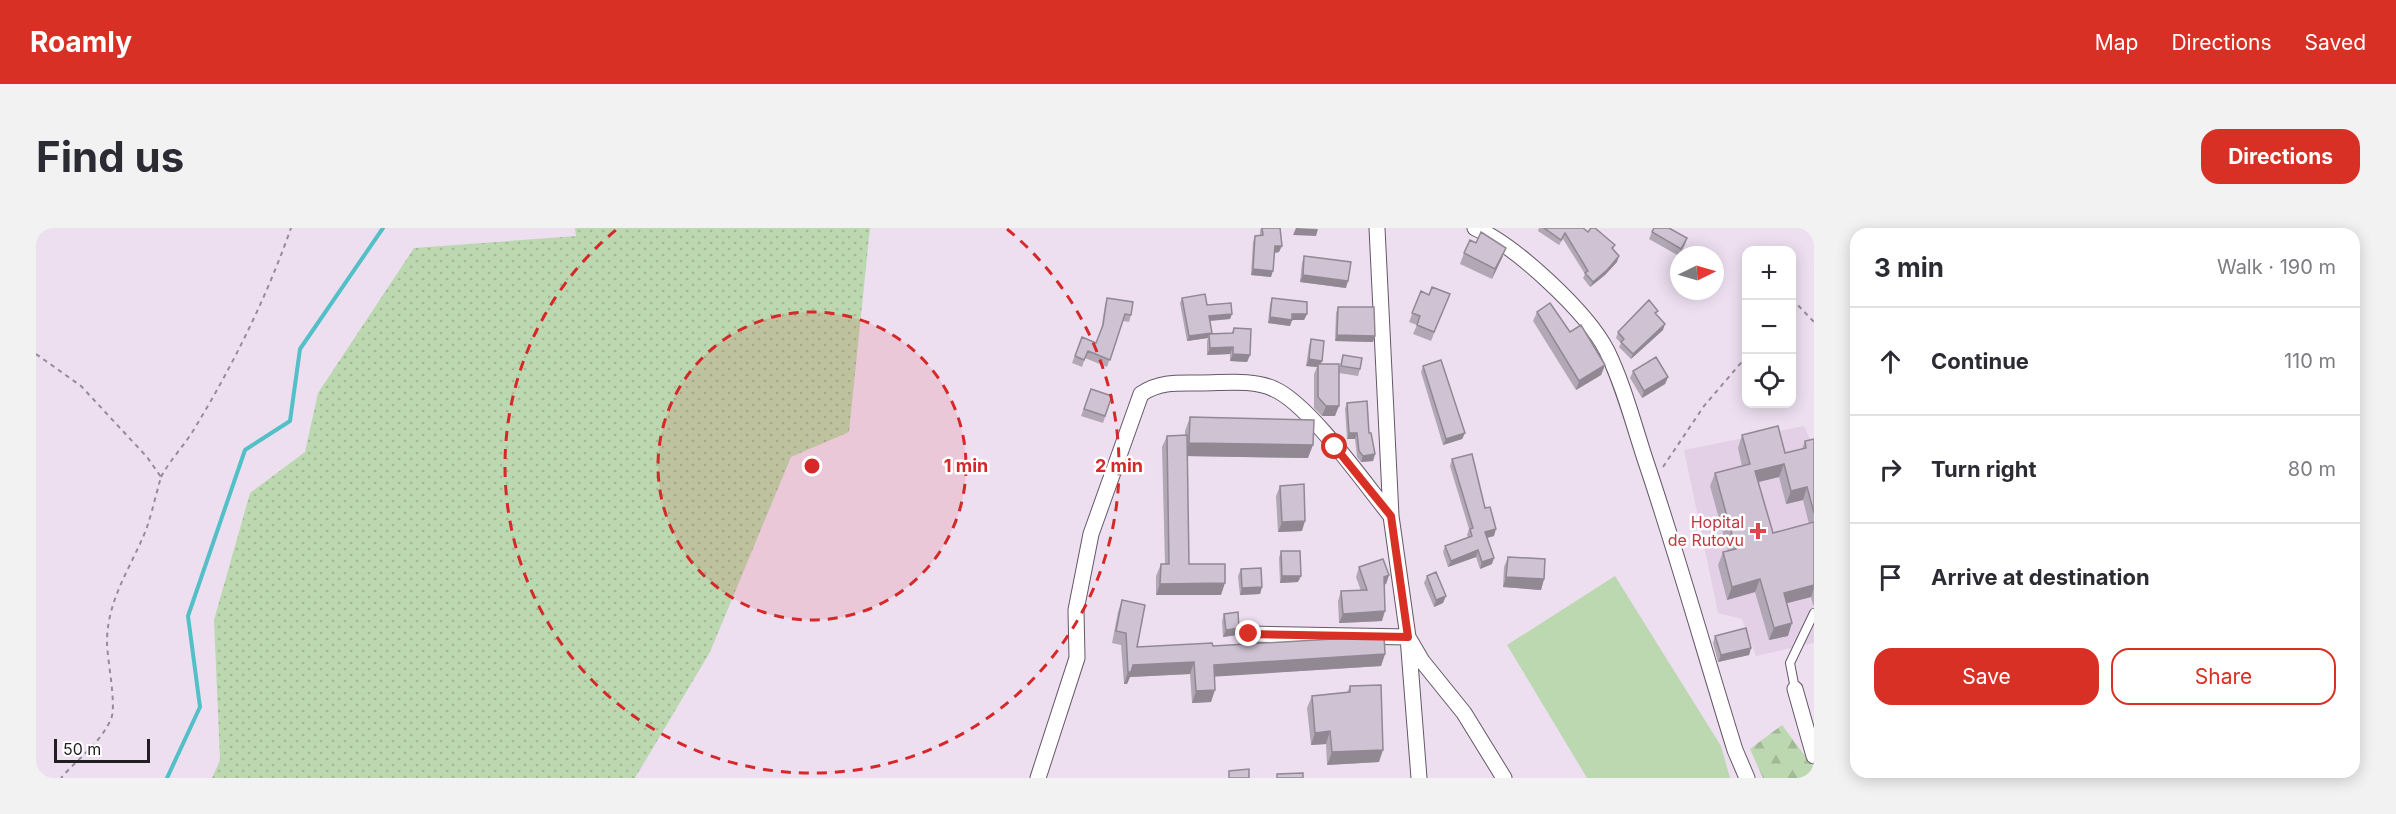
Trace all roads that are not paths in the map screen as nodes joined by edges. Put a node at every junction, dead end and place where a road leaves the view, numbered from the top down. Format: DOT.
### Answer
graph roads {
  1 [pos="1377,228"];
  2 [pos="1475,228"];
  3 [pos="1391,516"];
  4 [pos="1814,613"];
  5 [pos="1249,634"];
  6 [pos="1408,637"];
  7 [pos="1795,689"];
  8 [pos="1814,756"];
  9 [pos="1038,778"];
  10 [pos="1419,778"];
  11 [pos="1504,778"];
  12 [pos="1747,778"];
  1 -- 3 [label="street"];
  2 -- 12 [label="street"];
  3 -- 6 [label="street"];
  3 -- 9 [label="street"];
  4 -- 7 [label="lane"];
  5 -- 6 [label="street"];
  6 -- 10 [label="street"];
  6 -- 11 [label="street"];
  7 -- 8 [label="street"];
}
